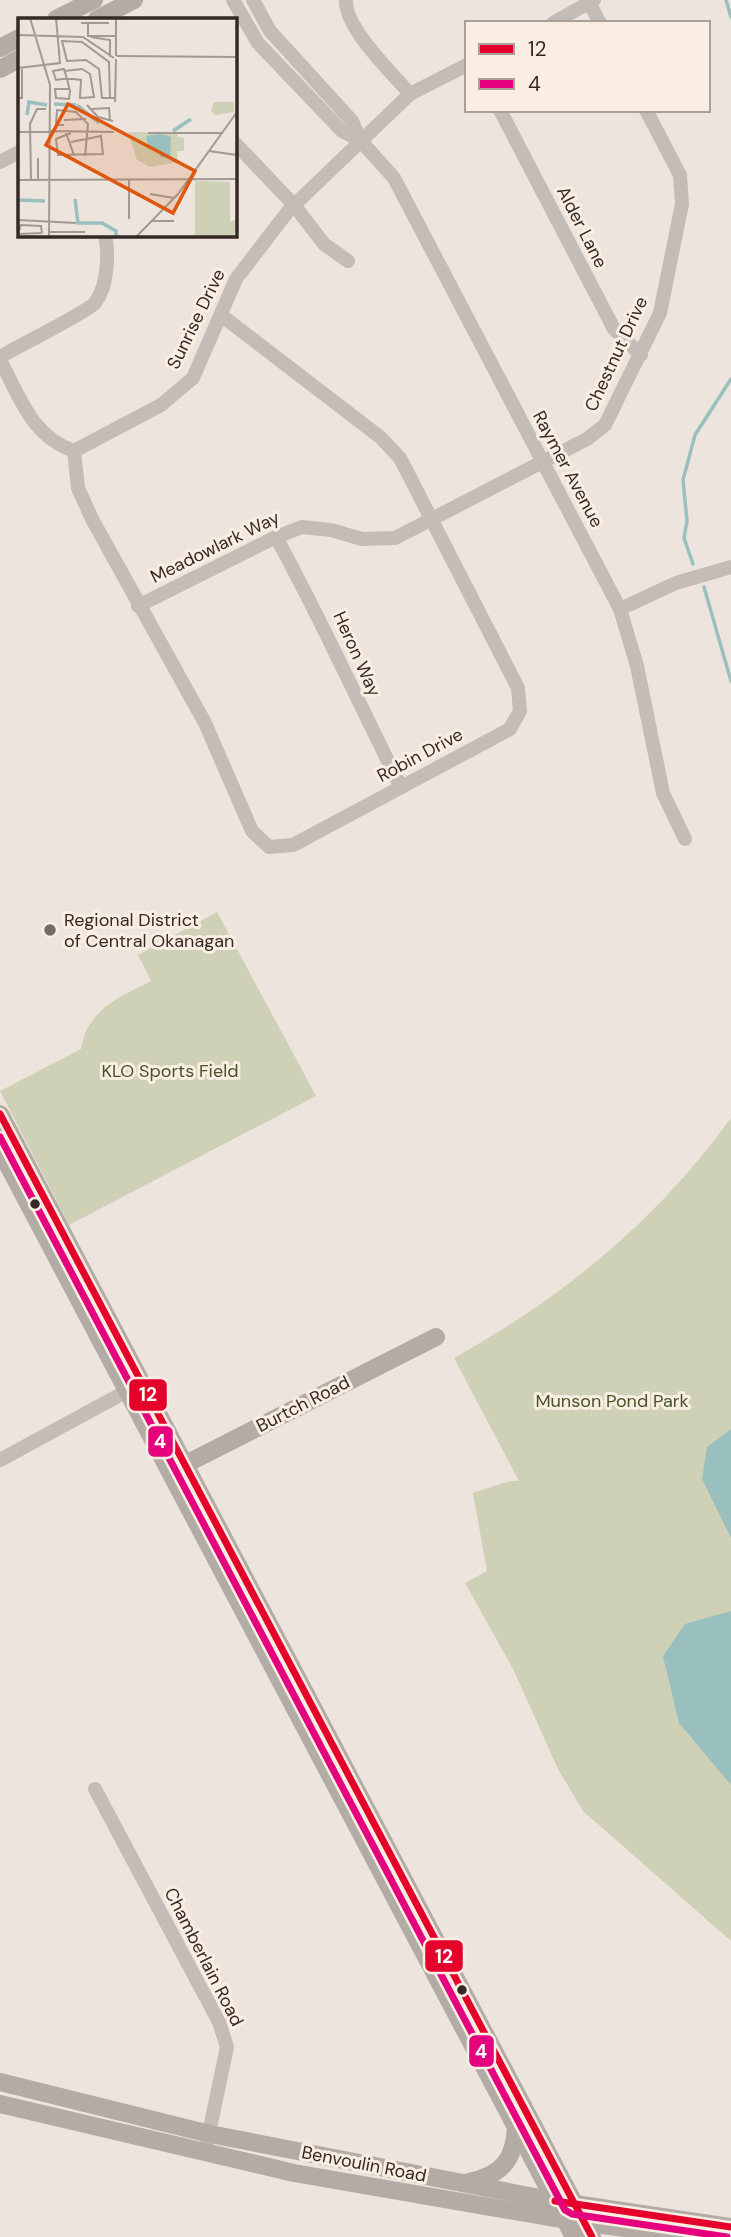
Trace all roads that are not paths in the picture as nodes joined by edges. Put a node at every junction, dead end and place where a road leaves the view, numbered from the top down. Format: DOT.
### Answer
graph roads {
  1 [pos="94,0"];
  2 [pos="134,0"];
  3 [pos="233,0"];
  4 [pos="253,0"];
  5 [pos="346,0"];
  6 [pos="592,2"];
  7 [pos="59,18"];
  8 [pos="99,18"];
  9 [pos="557,21"];
  10 [pos="599,21"];
  11 [pos="18,39"];
  12 [pos="0,48"];
  13 [pos="18,60"];
  14 [pos="465,66"];
  15 [pos="0,69"];
  16 [pos="410,94"];
  17 [pos="500,112"];
  18 [pos="647,112"];
  19 [pos="360,140"];
  20 [pos="236,144"];
  21 [pos="18,153"];
  22 [pos="0,162"];
  23 [pos="294,205"];
  24 [pos="105,236"];
  25 [pos="348,261"];
  26 [pos="221,315"];
  27 [pos="640,355"];
  28 [pos="0,358"];
  29 [pos="74,451"];
  30 [pos="541,461"];
  31 [pos="432,521"];
  32 [pos="276,537"];
  33 [pos="731,567"];
  34 [pos="138,606"];
  35 [pos="620,608"];
  36 [pos="401,787"];
  37 [pos="685,839"];
  38 [pos="0,1114"];
  39 [pos="0,1150"];
  40 [pos="436,1337"];
  41 [pos="127,1391"];
  42 [pos="0,1460"];
  43 [pos="177,1468"];
  44 [pos="95,1789"];
  45 [pos="0,2082"];
  46 [pos="0,2104"];
  47 [pos="516,2127"];
  48 [pos="210,2134"];
  49 [pos="205,2152"];
  50 [pos="463,2183"];
  51 [pos="555,2201"];
  52 [pos="574,2204"];
  53 [pos="566,2220"];
  54 [pos="731,2227"];
  55 [pos="584,2232"];
  56 [pos="659,2235"];
  57 [pos="690,2237"];
  1 -- 7 [label="main road"];
  2 -- 8 [label="main road"];
  3 -- 19 [label="street, Raymer Avenue"];
  4 -- 19 [label="street, Raymer Avenue"];
  5 -- 16 [label="street"];
  6 -- 9 [label="street"];
  6 -- 10 [label="street"];
  11 -- 12 [label="main road"];
  13 -- 15 [label="main road"];
  14 -- 16 [label="street, Sunrise Drive"];
  16 -- 19 [label="street, Sunrise Drive"];
  17 -- 27 [label="street, Alder Lane"];
  18 -- 27 [label="street, Chestnut Drive"];
  19 -- 23 [label="street, Sunrise Drive"];
  19 -- 30 [label="street, Raymer Avenue"];
  20 -- 23 [label="street"];
  21 -- 22 [label="street"];
  23 -- 25 [label="street"];
  23 -- 26 [label="street, Sunrise Drive"];
  24 -- 28 [label="street"];
  26 -- 29 [label="street, Sunrise Drive"];
  26 -- 31 [label="street, Robin Drive"];
  27 -- 30 [label="street, Chestnut Drive"];
  28 -- 29 [label="street"];
  29 -- 34 [label="street, Robin Drive"];
  30 -- 31 [label="street, Meadowlark Way"];
  30 -- 35 [label="street, Raymer Avenue"];
  31 -- 32 [label="street, Meadowlark Way"];
  31 -- 36 [label="street, Robin Drive"];
  32 -- 34 [label="street, Meadowlark Way"];
  32 -- 36 [label="street, Heron Way"];
  33 -- 35 [label="street"];
  34 -- 36 [label="street, Robin Drive"];
  35 -- 37 [label="street, Raymer Avenue"];
  38 -- 43 [label="main road"];
  39 -- 41 [label="main road"];
  40 -- 43 [label="main road, Burtch Road"];
  41 -- 42 [label="street"];
  41 -- 43 [label="main road"];
  43 -- 47 [label="main road"];
  43 -- 52 [label="main road"];
  44 -- 48 [label="street, Chamberlain Road"];
  45 -- 48 [label="main road, Benvoulin Road"];
  46 -- 49 [label="main road, Benvoulin Road"];
  47 -- 50 [label="main road"];
  47 -- 51 [label="main road"];
  48 -- 49 [label="street, Chamberlain Road"];
  48 -- 50 [label="main road, Benvoulin Road"];
  49 -- 53 [label="main road, Benvoulin Road"];
  50 -- 51 [label="main road, Benvoulin Road"];
  51 -- 52 [label="main road, Benvoulin Road"];
  51 -- 53 [label="main road"];
  52 -- 54 [label="main road, Benvoulin Road"];
  52 -- 55 [label="main road"];
  53 -- 55 [label="main road"];
  55 -- 56 [label="main road"];
  56 -- 57 [label="main road"];
}
